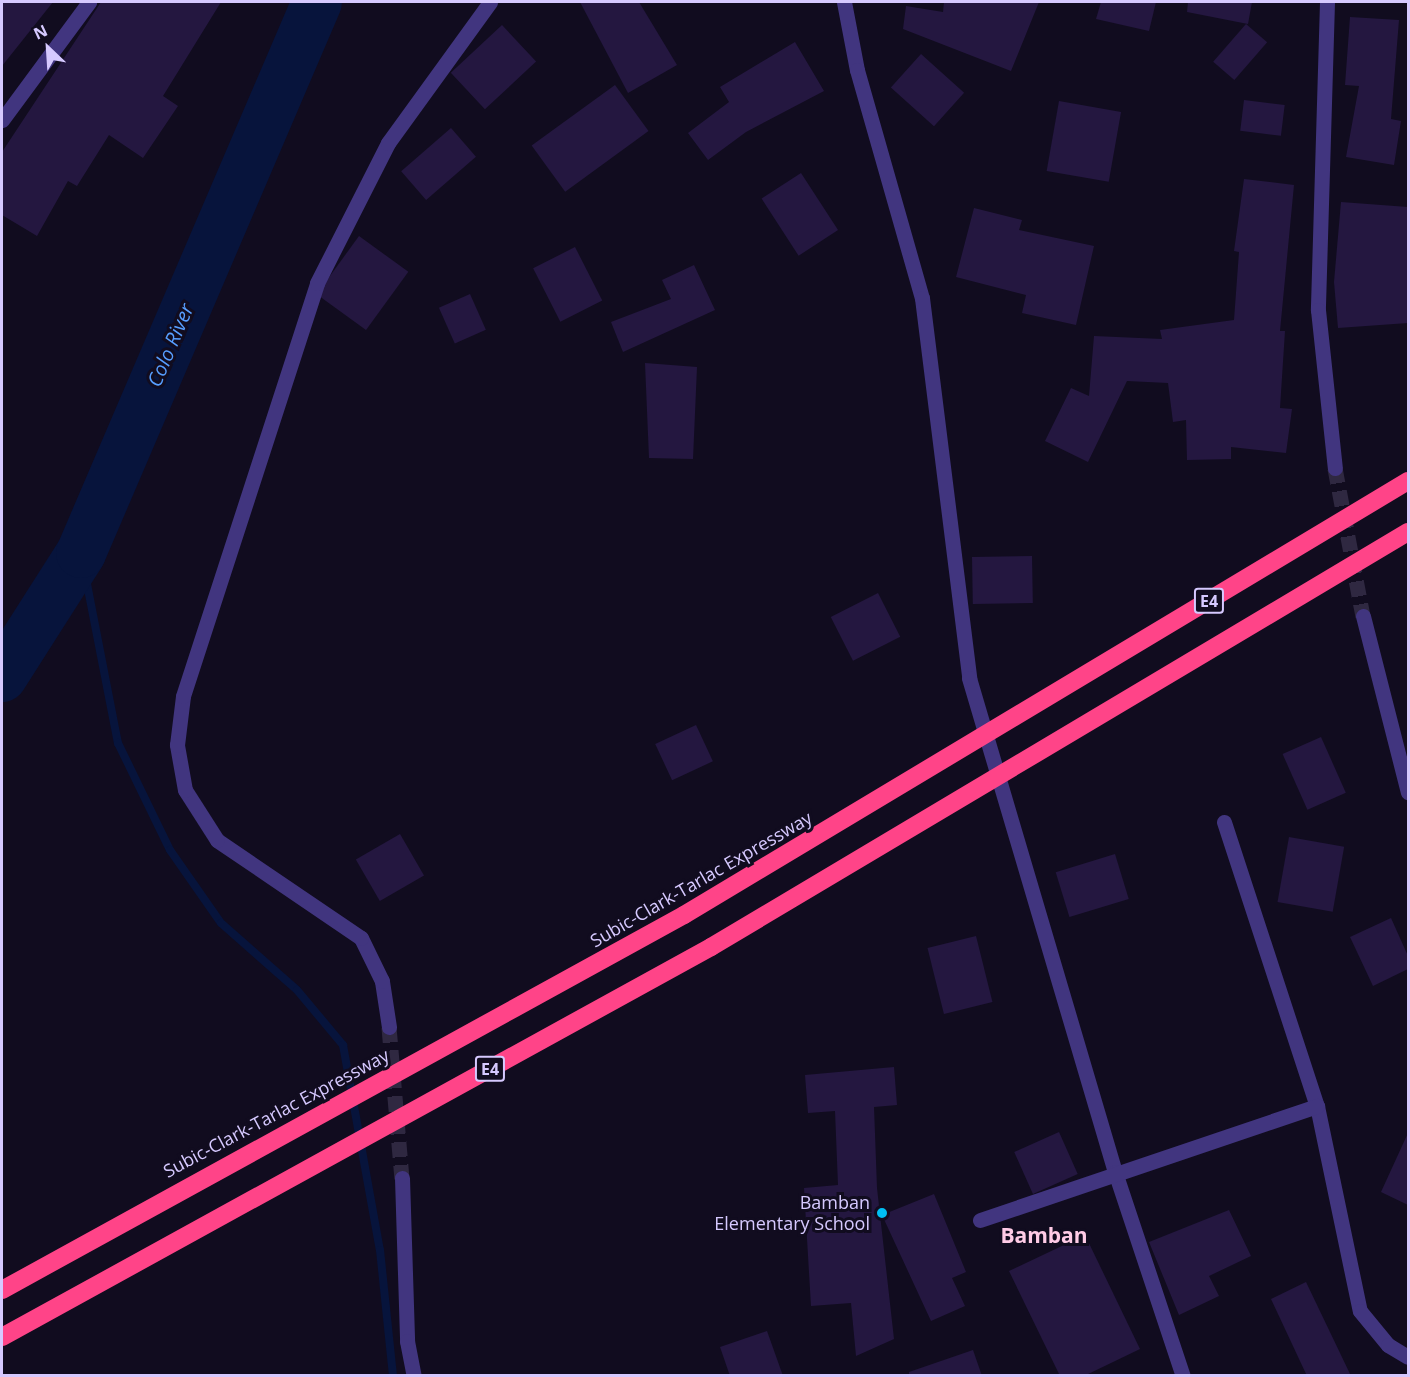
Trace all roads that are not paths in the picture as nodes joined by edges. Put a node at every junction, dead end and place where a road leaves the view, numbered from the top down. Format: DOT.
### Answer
graph roads {
  1 [pos="88,2"];
  2 [pos="490,2"];
  3 [pos="844,2"];
  4 [pos="1327,2"];
  5 [pos="2,120"];
  6 [pos="1335,468"];
  7 [pos="1408,481"];
  8 [pos="1408,532"];
  9 [pos="1363,616"];
  10 [pos="1408,792"];
  11 [pos="1224,822"];
  12 [pos="388,1027"];
  13 [pos="1317,1106"];
  14 [pos="1115,1172"];
  15 [pos="402,1178"];
  16 [pos="980,1220"];
  17 [pos="2,1290"];
  18 [pos="2,1337"];
  19 [pos="1408,1357"];
  20 [pos="414,1376"];
  21 [pos="1183,1376"];
  1 -- 5 [label="street"];
  2 -- 12 [label="street"];
  3 -- 14 [label="street"];
  4 -- 6 [label="street"];
  7 -- 17 [label="highway, Subic-Clark-Tarlac Expressway / E4"];
  8 -- 18 [label="highway, E4"];
  9 -- 10 [label="street"];
  11 -- 13 [label="street"];
  13 -- 14 [label="street"];
  13 -- 19 [label="street"];
  14 -- 16 [label="street"];
  14 -- 21 [label="street"];
  15 -- 20 [label="street"];
}
